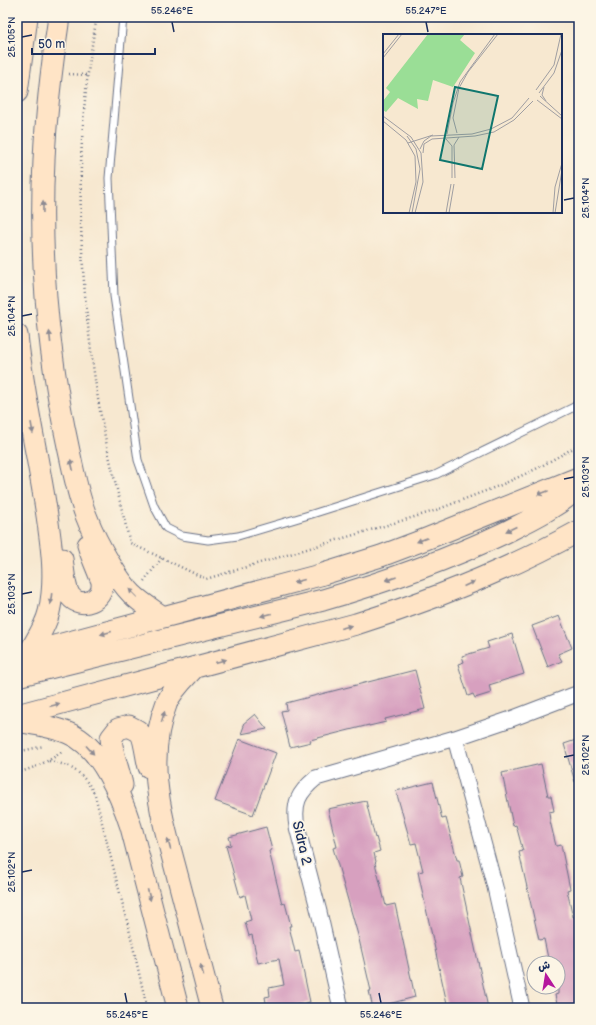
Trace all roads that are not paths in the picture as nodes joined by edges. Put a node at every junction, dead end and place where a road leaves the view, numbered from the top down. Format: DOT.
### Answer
graph roads {
  1 [pos="27,17"];
  2 [pos="58,17"];
  3 [pos="123,17"];
  4 [pos="17,92"];
  5 [pos="17,334"];
  6 [pos="579,403"];
  7 [pos="579,477"];
  8 [pos="579,487"];
  9 [pos="78,489"];
  10 [pos="43,492"];
  11 [pos="579,531"];
  12 [pos="163,617"];
  13 [pos="23,655"];
  14 [pos="193,669"];
  15 [pos="17,676"];
  16 [pos="579,694"];
  17 [pos="17,715"];
  18 [pos="17,721"];
  19 [pos="455,738"];
  20 [pos="156,784"];
  21 [pos="125,809"];
  22 [pos="178,1008"];
  23 [pos="212,1008"];
  24 [pos="341,1008"];
  25 [pos="522,1008"];
  1 -- 4 [label="street"];
  9 -- 2 [label="street, one-way"];
  3 -- 6 [label="lane"];
  5 -- 10 [label="street, one-way"];
  7 -- 12 [label="street, one-way"];
  8 -- 15 [label="street, one-way"];
  9 -- 10 [label="street"];
  12 -- 9 [label="street, one-way"];
  10 -- 13 [label="street, one-way"];
  14 -- 11 [label="street, one-way"];
  12 -- 13 [label="street, one-way"];
  17 -- 14 [label="street, one-way"];
  20 -- 14 [label="street, one-way"];
  16 -- 19 [label="street, Sidra 2"];
  18 -- 21 [label="street, one-way"];
  19 -- 24 [label="street, Sidra 2"];
  19 -- 25 [label="street"];
  20 -- 21 [label="street"];
  23 -- 20 [label="street, one-way"];
  21 -- 22 [label="street, one-way"];
}
